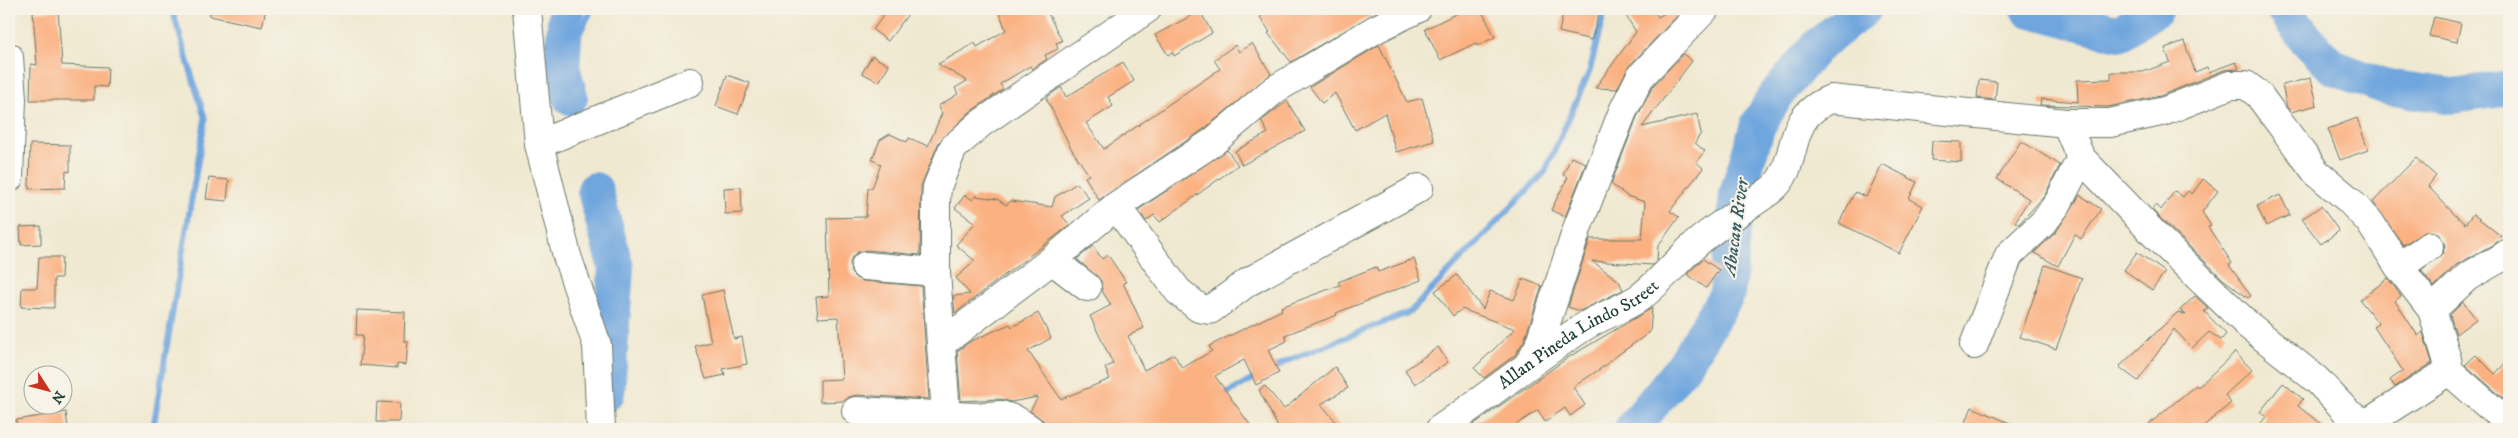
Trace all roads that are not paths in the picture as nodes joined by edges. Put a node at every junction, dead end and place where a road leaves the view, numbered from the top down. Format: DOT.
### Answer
graph roads {
  1 [pos="527,9"];
  2 [pos="1147,9"];
  3 [pos="1417,9"];
  4 [pos="1705,9"];
  5 [pos="9,57"];
  6 [pos="690,82"];
  7 [pos="2066,123"];
  8 [pos="539,144"];
  9 [pos="2081,158"];
  10 [pos="9,178"];
  11 [pos="1420,188"];
  12 [pos="1116,206"];
  13 [pos="2429,246"];
  14 [pos="2509,253"];
  15 [pos="1052,260"];
  16 [pos="865,266"];
  17 [pos="2399,267"];
  18 [pos="936,272"];
  19 [pos="1087,287"];
  20 [pos="2432,310"];
  21 [pos="942,344"];
  22 [pos="1974,345"];
  23 [pos="1529,363"];
  24 [pos="2449,371"];
  25 [pos="856,411"];
  26 [pos="2506,414"];
  27 [pos="947,423"];
  28 [pos="601,429"];
  29 [pos="1030,429"];
  30 [pos="1440,429"];
  1 -- 8 [label="street"];
  2 -- 18 [label="street"];
  3 -- 12 [label="street"];
  4 -- 23 [label="street"];
  5 -- 10 [label="street"];
  6 -- 8 [label="street"];
  7 -- 9 [label="street"];
  7 -- 17 [label="street, Allan Pineda Lindo Street"];
  7 -- 23 [label="street, Allan Pineda Lindo Street"];
  8 -- 28 [label="street"];
  9 -- 22 [label="street"];
  9 -- 24 [label="street"];
  11 -- 12 [label="street"];
  12 -- 15 [label="street"];
  13 -- 17 [label="street"];
  14 -- 20 [label="street"];
  15 -- 19 [label="street"];
  15 -- 21 [label="street"];
  16 -- 18 [label="street"];
  17 -- 20 [label="street"];
  18 -- 21 [label="street"];
  20 -- 24 [label="street"];
  21 -- 27 [label="street"];
  23 -- 30 [label="street, Allan Pineda Lindo Street"];
  24 -- 26 [label="street"];
  25 -- 27 [label="street"];
  27 -- 29 [label="street"];
}
